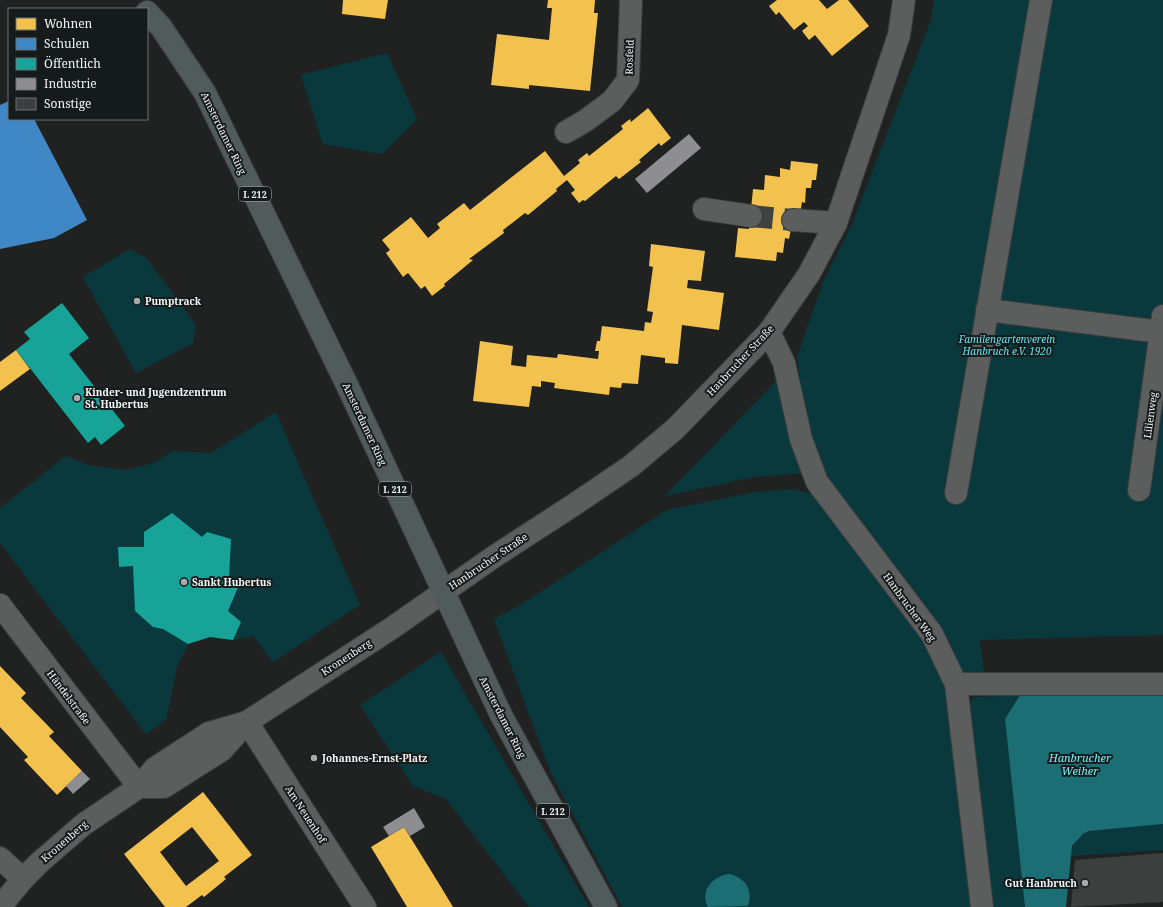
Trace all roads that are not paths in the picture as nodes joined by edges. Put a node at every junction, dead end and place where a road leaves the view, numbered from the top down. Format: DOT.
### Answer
graph roads {
  1 [pos="136,0"];
  2 [pos="631,0"];
  3 [pos="904,0"];
  4 [pos="1041,0"];
  5 [pos="143,8"];
  6 [pos="148,13"];
  7 [pos="566,132"];
  8 [pos="704,209"];
  9 [pos="751,216"];
  10 [pos="793,220"];
  11 [pos="836,222"];
  12 [pos="986,310"];
  13 [pos="1162,324"];
  14 [pos="769,332"];
  15 [pos="1158,390"];
  16 [pos="1139,490"];
  17 [pos="956,493"];
  18 [pos="444,591"];
  19 [pos="0,605"];
  20 [pos="956,684"];
  21 [pos="1163,684"];
  22 [pos="247,722"];
  23 [pos="139,787"];
  24 [pos="0,858"];
  25 [pos="23,878"];
  26 [pos="0,907"];
  27 [pos="365,907"];
  28 [pos="606,907"];
  29 [pos="982,907"];
  1 -- 5 [label="main road"];
  2 -- 7 [label="street, Rosfeld"];
  3 -- 11 [label="street, Hanbrucher Straße"];
  4 -- 12 [label="street"];
  6 -- 18 [label="main road, Amsterdamer Ring / L 212"];
  8 -- 9 [label="street"];
  10 -- 11 [label="street"];
  11 -- 14 [label="street, Hanbrucher Straße"];
  12 -- 13 [label="street"];
  12 -- 17 [label="street"];
  13 -- 15 [label="street, Lilienweg"];
  14 -- 18 [label="street, Hanbrucher Straße"];
  14 -- 20 [label="street, Hanbrucher Weg"];
  15 -- 16 [label="street, Lilienweg"];
  18 -- 22 [label="street, Kronenberg"];
  18 -- 28 [label="main road, Amsterdamer Ring / L 212"];
  19 -- 23 [label="street, Händelstraße"];
  20 -- 21 [label="street"];
  20 -- 29 [label="street, Hanbrucher Weg"];
  22 -- 23 [label="street, Kronenberg"];
  22 -- 27 [label="street, Am Neuenhof"];
  23 -- 25 [label="street, Kronenberg"];
  24 -- 25 [label="street"];
  25 -- 26 [label="street, Kronenberg"];
}
